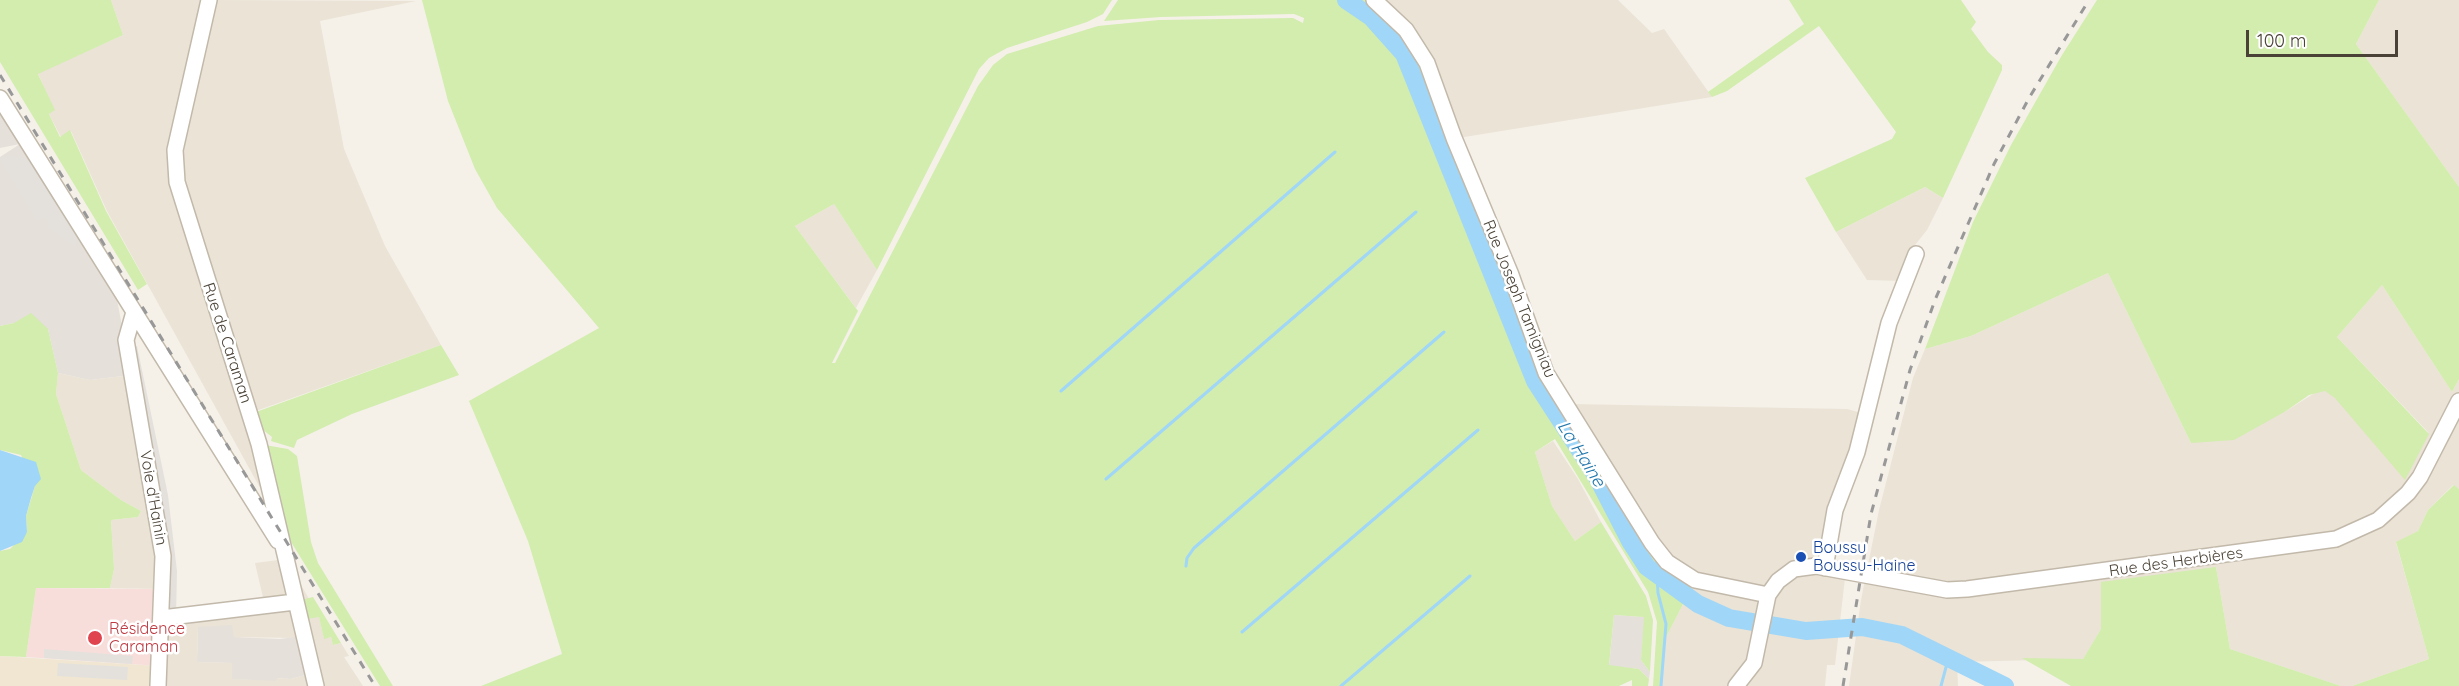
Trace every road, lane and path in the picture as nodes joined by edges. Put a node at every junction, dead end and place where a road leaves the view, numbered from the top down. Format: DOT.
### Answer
graph roads {
  1 [pos="209,0"];
  2 [pos="1374,0"];
  3 [pos="0,98"];
  4 [pos="1916,254"];
  5 [pos="134,312"];
  6 [pos="2459,400"];
  7 [pos="284,551"];
  8 [pos="1825,568"];
  9 [pos="295,602"];
  10 [pos="1766,602"];
  11 [pos="162,618"];
  12 [pos="158,686"];
  13 [pos="316,686"];
  14 [pos="1737,686"];
  1 -- 7 [label="street, Rue de Caraman"];
  2 -- 10 [label="street, Rue Joseph Tamigniau"];
  3 -- 5 [label="street"];
  4 -- 8 [label="street"];
  5 -- 7 [label="street"];
  5 -- 11 [label="street, Voie d'Hainin"];
  6 -- 8 [label="street, Rue des Herbières"];
  7 -- 9 [label="street, Rue de Caraman"];
  8 -- 10 [label="street"];
  9 -- 11 [label="street"];
  9 -- 13 [label="street, Rue de Caraman"];
  10 -- 14 [label="street"];
  11 -- 12 [label="street, Voie d'Hainin"];
}
